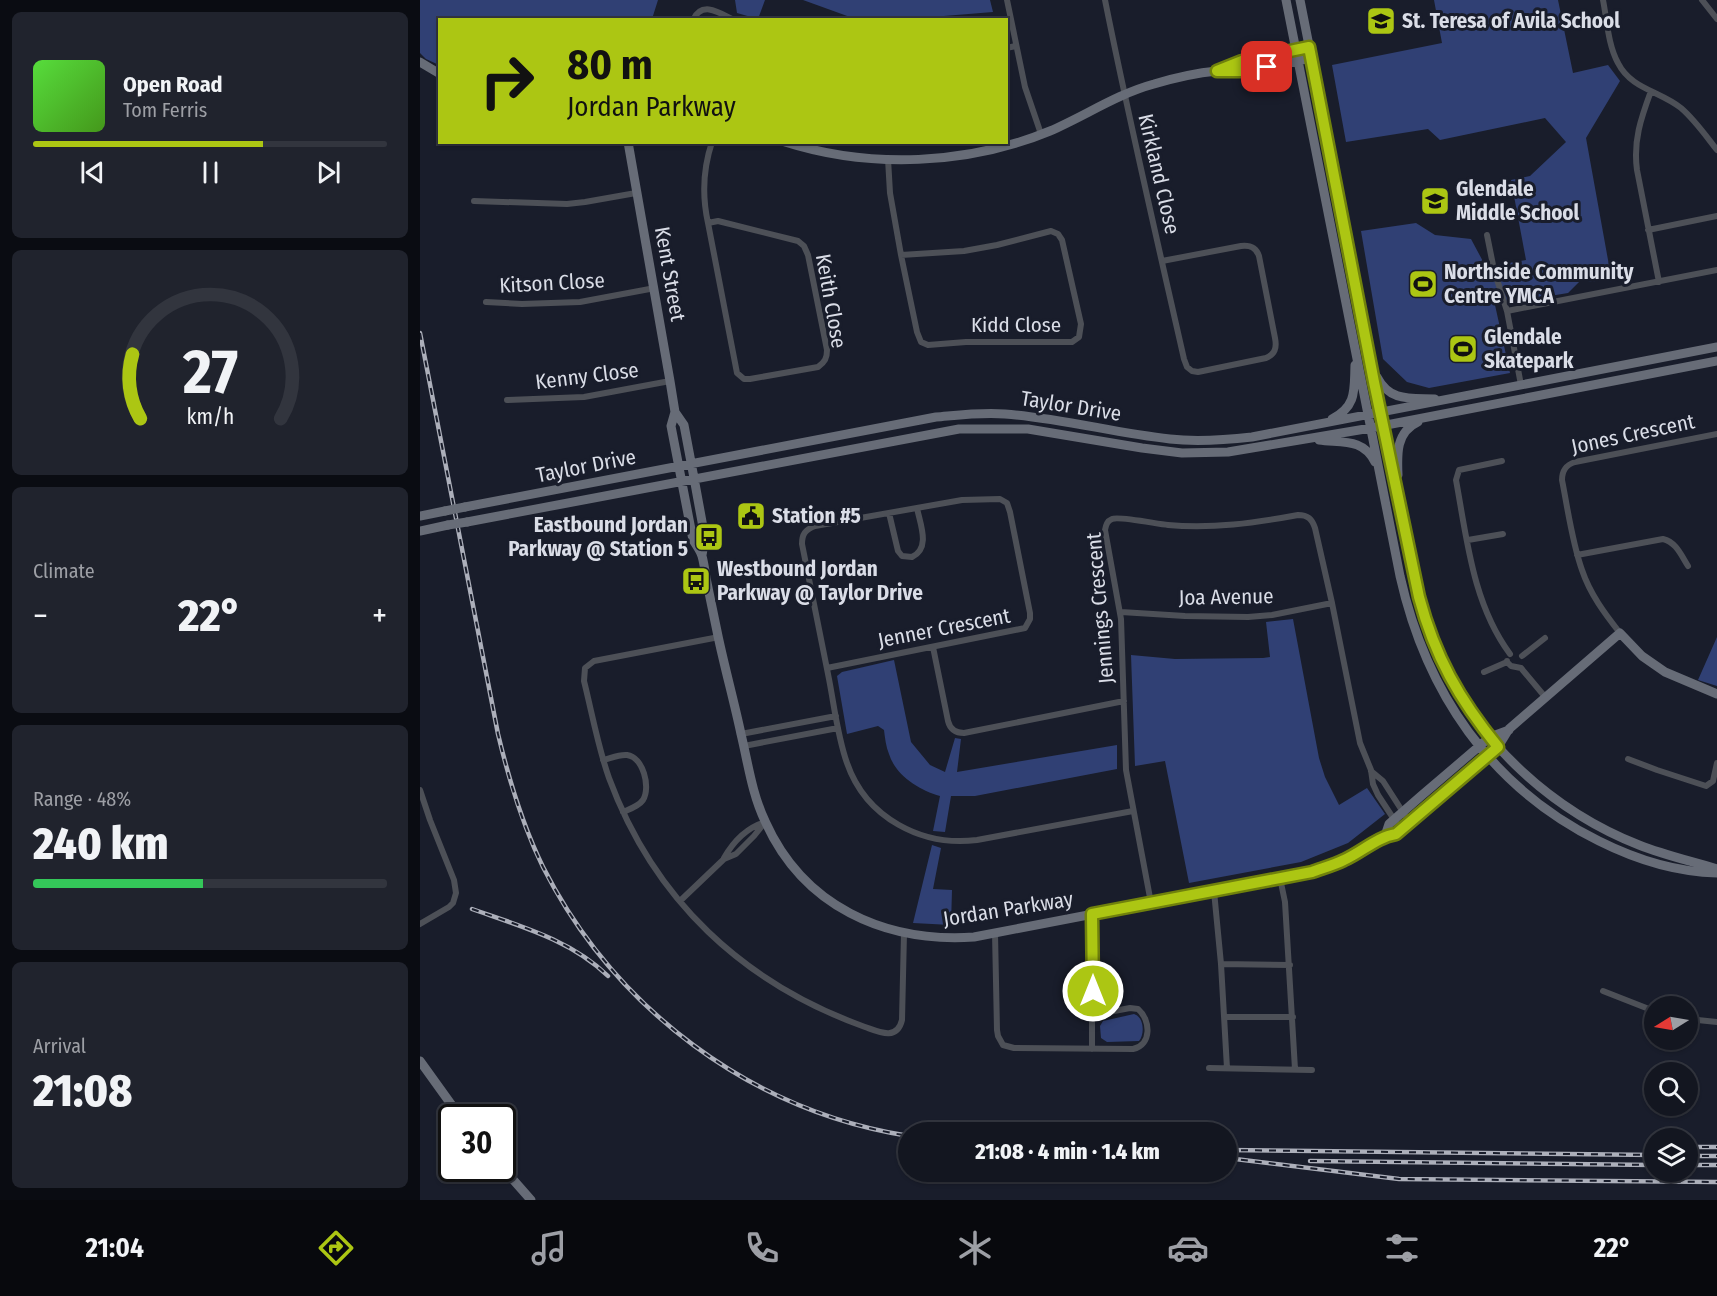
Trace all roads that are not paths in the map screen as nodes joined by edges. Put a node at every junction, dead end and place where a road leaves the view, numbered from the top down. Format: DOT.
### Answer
graph roads {
  1 [pos="1007,0"];
  2 [pos="1105,0"];
  3 [pos="1286,0"];
  4 [pos="1300,0"];
  5 [pos="1603,0"];
  6 [pos="1702,0"];
  7 [pos="694,18"];
  8 [pos="730,18"];
  9 [pos="1717,19"];
  10 [pos="1016,46"];
  11 [pos="1309,47"];
  12 [pos="1008,48"];
  13 [pos="1295,50"];
  14 [pos="1311,58"];
  15 [pos="1298,61"];
  16 [pos="420,62"];
  17 [pos="1217,71"];
  18 [pos="438,74"];
  19 [pos="1651,91"];
  20 [pos="1124,95"];
  21 [pos="1041,134"];
  22 [pos="628,144"];
  23 [pos="711,144"];
  24 [pos="793,144"];
  25 [pos="1008,144"];
  26 [pos="1008,144"];
  27 [pos="1717,150"];
  28 [pos="888,159"];
  29 [pos="636,193"];
  30 [pos="474,201"];
  31 [pos="1717,216"];
  32 [pos="708,223"];
  33 [pos="1648,230"];
  34 [pos="1487,235"];
  35 [pos="901,255"];
  36 [pos="1162,261"];
  37 [pos="1717,270"];
  38 [pos="1659,282"];
  39 [pos="655,288"];
  40 [pos="486,302"];
  41 [pos="1507,311"];
  42 [pos="1355,344"];
  43 [pos="1717,347"];
  44 [pos="1370,359"];
  45 [pos="1717,361"];
  46 [pos="670,381"];
  47 [pos="1521,385"];
  48 [pos="1452,399"];
  49 [pos="507,400"];
  50 [pos="675,412"];
  51 [pos="1381,412"];
  52 [pos="1368,415"];
  53 [pos="1427,417"];
  54 [pos="1323,424"];
  55 [pos="1383,425"];
  56 [pos="1371,428"];
  57 [pos="1717,435"];
  58 [pos="1307,439"];
  59 [pos="1502,461"];
  60 [pos="691,464"];
  61 [pos="678,466"];
  62 [pos="1380,473"];
  63 [pos="694,478"];
  64 [pos="681,480"];
  65 [pos="1399,501"];
  66 [pos="916,508"];
  67 [pos="889,513"];
  68 [pos="420,516"];
  69 [pos="420,531"];
  70 [pos="1503,534"];
  71 [pos="1467,540"];
  72 [pos="702,555"];
  73 [pos="1577,555"];
  74 [pos="1688,566"];
  75 [pos="1332,603"];
  76 [pos="1121,612"];
  77 [pos="1620,633"];
  78 [pos="718,637"];
  79 [pos="1545,638"];
  80 [pos="933,647"];
  81 [pos="1510,654"];
  82 [pos="1522,656"];
  83 [pos="1507,662"];
  84 [pos="826,668"];
  85 [pos="1521,668"];
  86 [pos="1484,672"];
  87 [pos="1717,694"];
  88 [pos="1546,698"];
  89 [pos="1125,701"];
  90 [pos="836,716"];
  91 [pos="838,728"];
  92 [pos="1509,729"];
  93 [pos="741,734"];
  94 [pos="1490,737"];
  95 [pos="744,746"];
  96 [pos="1480,746"];
  97 [pos="1498,747"];
  98 [pos="1488,756"];
  99 [pos="1628,759"];
  100 [pos="603,760"];
  101 [pos="1717,764"];
  102 [pos="1371,770"];
  103 [pos="420,790"];
  104 [pos="1133,811"];
  105 [pos="623,812"];
  106 [pos="1402,813"];
  107 [pos="1394,820"];
  108 [pos="765,822"];
  109 [pos="1410,823"];
  110 [pos="1401,830"];
  111 [pos="1385,836"];
  112 [pos="1717,871"];
  113 [pos="1280,878"];
  114 [pos="1215,891"];
  115 [pos="680,901"];
  116 [pos="1151,903"];
  117 [pos="1092,914"];
  118 [pos="420,924"];
  119 [pos="904,933"];
  120 [pos="995,933"];
  121 [pos="1221,964"];
  122 [pos="1290,965"];
  123 [pos="1603,991"];
  124 [pos="1644,1007"];
  125 [pos="1093,1015"];
  126 [pos="1224,1017"];
  127 [pos="1293,1017"];
  128 [pos="1698,1020"];
  129 [pos="1717,1022"];
  130 [pos="1092,1048"];
  131 [pos="420,1062"];
  132 [pos="1209,1068"];
  133 [pos="1227,1068"];
  134 [pos="1295,1070"];
  135 [pos="1312,1070"];
  136 [pos="451,1104"];
  137 [pos="515,1182"];
  138 [pos="531,1200"];
  1 -- 10 [label="street"];
  2 -- 20 [label="street, Kirkland Close"];
  3 -- 13 [label="main road"];
  4 -- 11 [label="main road"];
  5 -- 19 [label="street"];
  6 -- 9 [label="street"];
  7 -- 8 [label="street"];
  10 -- 12 [label="street"];
  10 -- 21 [label="street"];
  11 -- 13 [label="main road"];
  11 -- 14 [label="main road"];
  13 -- 15 [label="main road"];
  13 -- 17 [label="main road"];
  14 -- 15 [label="main road"];
  14 -- 44 [label="main road"];
  15 -- 17 [label="main road"];
  15 -- 42 [label="main road"];
  16 -- 18 [label="main road"];
  17 -- 20 [label="main road"];
  19 -- 27 [label="street"];
  19 -- 33 [label="street"];
  20 -- 21 [label="main road"];
  20 -- 36 [label="street, Kirkland Close"];
  21 -- 25 [label="main road"];
  22 -- 29 [label="main road, Kent Street"];
  23 -- 32 [label="street, Keith Close"];
  24 -- 28 [label="main road"];
  26 -- 28 [label="main road"];
  28 -- 35 [label="street, Kidd Close"];
  29 -- 30 [label="street"];
  29 -- 39 [label="main road, Kent Street"];
  31 -- 33 [label="street"];
  32 -- 32 [label="street, Keith Close"];
  33 -- 38 [label="street"];
  34 -- 41 [label="street"];
  35 -- 35 [label="street, Kidd Close"];
  36 -- 36 [label="street, Kirkland Close"];
  37 -- 38 [label="street"];
  38 -- 41 [label="street"];
  39 -- 40 [label="street, Kitson Close"];
  39 -- 46 [label="main road, Kent Street"];
  41 -- 47 [label="street"];
  42 -- 52 [label="main road"];
  42 -- 54 [label="main road"];
  43 -- 47 [label="main road, Taylor Drive"];
  44 -- 48 [label="main road"];
  44 -- 51 [label="main road"];
  45 -- 53 [label="main road, Taylor Drive"];
  46 -- 49 [label="street, Kenny Close"];
  46 -- 50 [label="main road, Kent Street"];
  47 -- 48 [label="main road, Taylor Drive"];
  48 -- 51 [label="main road, Taylor Drive"];
  50 -- 60 [label="main road, Kent Street"];
  50 -- 61 [label="main road, Kent Street"];
  51 -- 52 [label="main road, Taylor Drive"];
  51 -- 55 [label="main road"];
  52 -- 54 [label="main road, Taylor Drive"];
  52 -- 56 [label="main road"];
  53 -- 55 [label="main road, Taylor Drive"];
  53 -- 65 [label="main road"];
  54 -- 60 [label="main road, Taylor Drive"];
  55 -- 56 [label="main road, Taylor Drive"];
  55 -- 65 [label="main road"];
  56 -- 58 [label="main road, Taylor Drive"];
  56 -- 62 [label="main road"];
  57 -- 73 [label="street, Jones Crescent"];
  58 -- 62 [label="main road"];
  58 -- 63 [label="main road, Taylor Drive"];
  59 -- 71 [label="street"];
  60 -- 61 [label="main road, Taylor Drive"];
  60 -- 63 [label="main road, Kent Street"];
  61 -- 64 [label="main road, Kent Street"];
  61 -- 68 [label="main road, Taylor Drive, bridge"];
  62 -- 96 [label="main road"];
  63 -- 64 [label="main road, Taylor Drive"];
  63 -- 72 [label="main road, Jordan Parkway"];
  64 -- 69 [label="main road, Taylor Drive, bridge"];
  64 -- 72 [label="main road, Jordan Parkway"];
  65 -- 94 [label="main road"];
  66 -- 67 [label="street, Jenner Crescent"];
  66 -- 67 [label="street"];
  66 -- 80 [label="street, Jenner Crescent"];
  67 -- 84 [label="street, Jenner Crescent"];
  70 -- 71 [label="street"];
  71 -- 81 [label="street"];
  72 -- 78 [label="main road, Jordan Parkway"];
  73 -- 74 [label="street"];
  73 -- 77 [label="street, Jones Crescent"];
  75 -- 76 [label="street, Joa Avenue"];
  75 -- 76 [label="street, Jennings Crescent"];
  75 -- 102 [label="street, Jennings Crescent"];
  76 -- 89 [label="street, Jennings Crescent"];
  77 -- 87 [label="main road, Jones Crescent"];
  77 -- 88 [label="main road"];
  78 -- 93 [label="main road, Jordan Parkway"];
  78 -- 100 [label="street"];
  79 -- 82 [label="street"];
  80 -- 84 [label="street, Jenner Crescent"];
  80 -- 89 [label="street"];
  81 -- 82 [label="street"];
  81 -- 83 [label="street"];
  82 -- 85 [label="street"];
  83 -- 85 [label="street"];
  83 -- 86 [label="street"];
  84 -- 90 [label="street, Jenner Crescent"];
  85 -- 88 [label="street"];
  88 -- 92 [label="main road"];
  89 -- 104 [label="street, Jennings Crescent"];
  90 -- 91 [label="street, Jenner Crescent"];
  90 -- 93 [label="street"];
  91 -- 95 [label="street"];
  91 -- 104 [label="street, Jenner Crescent"];
  92 -- 94 [label="main road, Jordan Parkway"];
  92 -- 97 [label="main road, Jordan Parkway"];
  93 -- 95 [label="main road, Jordan Parkway"];
  94 -- 96 [label="main road, Jordan Parkway"];
  94 -- 97 [label="main road"];
  95 -- 108 [label="main road, Jordan Parkway"];
  96 -- 98 [label="main road"];
  96 -- 106 [label="main road, Jordan Parkway"];
  97 -- 98 [label="main road, Jordan Parkway"];
  97 -- 112 [label="main road"];
  98 -- 109 [label="main road, Jordan Parkway"];
  98 -- 112 [label="main road"];
  99 -- 101 [label="street"];
  100 -- 105 [label="street"];
  100 -- 105 [label="street"];
  102 -- 106 [label="street, Jennings Crescent"];
  102 -- 107 [label="street, Jennings Crescent"];
  103 -- 118 [label="street"];
  104 -- 116 [label="street, Jennings Crescent"];
  105 -- 115 [label="street"];
  106 -- 107 [label="main road, Jordan Parkway"];
  106 -- 109 [label="street, Jennings Crescent"];
  107 -- 110 [label="street, Jennings Crescent"];
  107 -- 111 [label="main road, Jordan Parkway"];
  108 -- 115 [label="street"];
  108 -- 119 [label="main road, Jordan Parkway"];
  109 -- 110 [label="main road, Jordan Parkway"];
  110 -- 111 [label="main road, Jordan Parkway"];
  111 -- 113 [label="main road, Jordan Parkway"];
  113 -- 114 [label="main road, Jordan Parkway"];
  113 -- 122 [label="street"];
  114 -- 116 [label="main road, Jordan Parkway"];
  114 -- 121 [label="street"];
  115 -- 119 [label="street"];
  116 -- 117 [label="main road, Jordan Parkway"];
  117 -- 120 [label="main road, Jordan Parkway"];
  117 -- 125 [label="street"];
  119 -- 120 [label="main road, Jordan Parkway"];
  120 -- 130 [label="street"];
  121 -- 122 [label="street"];
  121 -- 126 [label="street"];
  122 -- 127 [label="street"];
  123 -- 124 [label="street"];
  125 -- 130 [label="street"];
  125 -- 130 [label="street"];
  126 -- 127 [label="street"];
  126 -- 133 [label="street"];
  127 -- 134 [label="street"];
  128 -- 129 [label="street"];
  131 -- 136 [label="main road"];
  132 -- 133 [label="street"];
  133 -- 134 [label="street"];
  134 -- 135 [label="street"];
  137 -- 138 [label="main road"];
}
